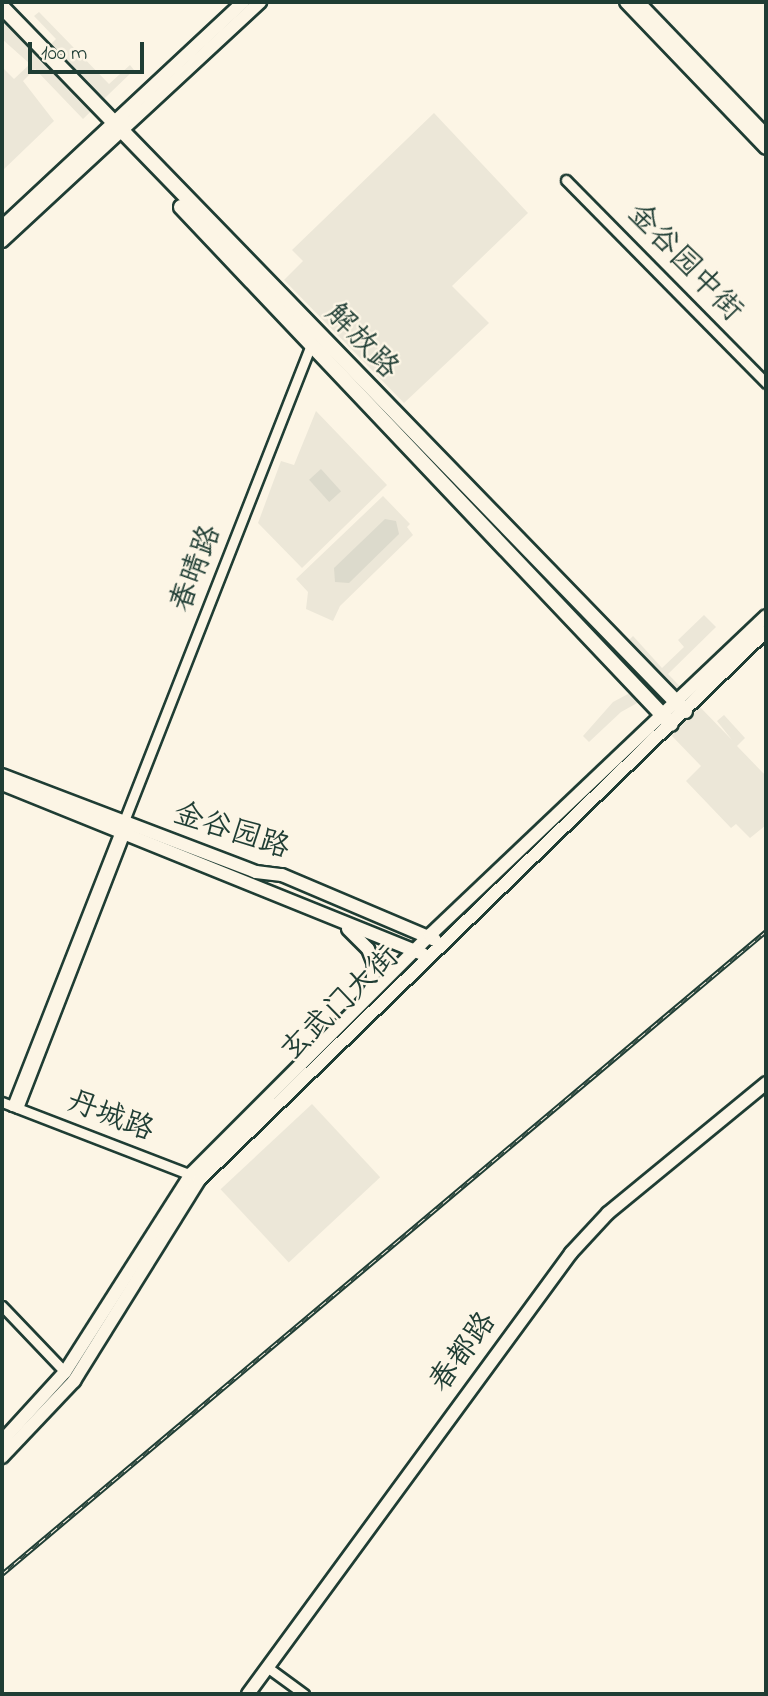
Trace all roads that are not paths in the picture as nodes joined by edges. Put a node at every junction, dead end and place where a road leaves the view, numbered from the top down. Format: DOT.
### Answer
graph roads {
  1 [pos="243,2"];
  2 [pos="260,2"];
  3 [pos="626,2"];
  4 [pos="638,2"];
  5 [pos="2,7"];
  6 [pos="2,19"];
  7 [pos="115,130"];
  8 [pos="766,135"];
  9 [pos="766,148"];
  10 [pos="566,180"];
  11 [pos="2,227"];
  12 [pos="2,241"];
  13 [pos="314,339"];
  14 [pos="766,383"];
  15 [pos="766,616"];
  16 [pos="766,631"];
  17 [pos="681,707"];
  18 [pos="666,720"];
  19 [pos="2,775"];
  20 [pos="2,784"];
  21 [pos="123,830"];
  22 [pos="316,913"];
  23 [pos="430,935"];
  24 [pos="441,945"];
  25 [pos="417,949"];
  26 [pos="428,958"];
  27 [pos="358,1010"];
  28 [pos="766,1083"];
  29 [pos="766,1089"];
  30 [pos="2,1102"];
  31 [pos="15,1107"];
  32 [pos="195,1177"];
  33 [pos="2,1306"];
  34 [pos="65,1372"];
  35 [pos="2,1441"];
  36 [pos="2,1457"];
  37 [pos="269,1669"];
  38 [pos="248,1694"];
  39 [pos="254,1694"];
  40 [pos="304,1694"];
  1 -- 7 [label="main road"];
  2 -- 7 [label="main road"];
  3 -- 9 [label="main road"];
  4 -- 8 [label="main road"];
  5 -- 7 [label="main road, 解放路"];
  6 -- 7 [label="main road, 解放路"];
  7 -- 11 [label="main road"];
  7 -- 12 [label="main road"];
  7 -- 13 [label="main road, 解放路"];
  10 -- 14 [label="street, 金谷园中街"];
  13 -- 17 [label="main road, 解放路"];
  13 -- 18 [label="main road, 解放路"];
  13 -- 21 [label="street, 春晴路"];
  15 -- 17 [label="main road, 玄武门大街"];
  16 -- 17 [label="main road, 玄武门大街"];
  17 -- 18 [label="main road, 玄武门大街"];
  18 -- 23 [label="main road, 玄武门大街"];
  18 -- 24 [label="main road, 玄武门大街"];
  19 -- 21 [label="main road, 金谷园路"];
  20 -- 21 [label="main road, 金谷园路"];
  21 -- 22 [label="main road, 金谷园路"];
  21 -- 23 [label="main road, 金谷园路"];
  21 -- 31 [label="street, 春晴路"];
  22 -- 25 [label="main road, 金谷园路"];
  22 -- 27 [label="main road"];
  23 -- 24 [label="main road, 金谷园路"];
  23 -- 25 [label="main road, 玄武门大街"];
  24 -- 26 [label="main road, 玄武门大街"];
  25 -- 26 [label="main road, 金谷园路"];
  25 -- 27 [label="main road, 玄武门大街"];
  26 -- 32 [label="main road, 玄武门大街"];
  27 -- 32 [label="main road, 玄武门大街"];
  28 -- 37 [label="main road, 春都路"];
  29 -- 37 [label="main road, 春都路"];
  30 -- 31 [label="street, 丹城路"];
  31 -- 32 [label="street, 丹城路"];
  32 -- 34 [label="main road, 玄武门大街"];
  32 -- 36 [label="main road, 玄武门大街"];
  33 -- 34 [label="street"];
  34 -- 35 [label="main road, 玄武门大街"];
  37 -- 38 [label="main road, 春都路"];
  37 -- 39 [label="main road, 春都路"];
  37 -- 40 [label="street"];
}
